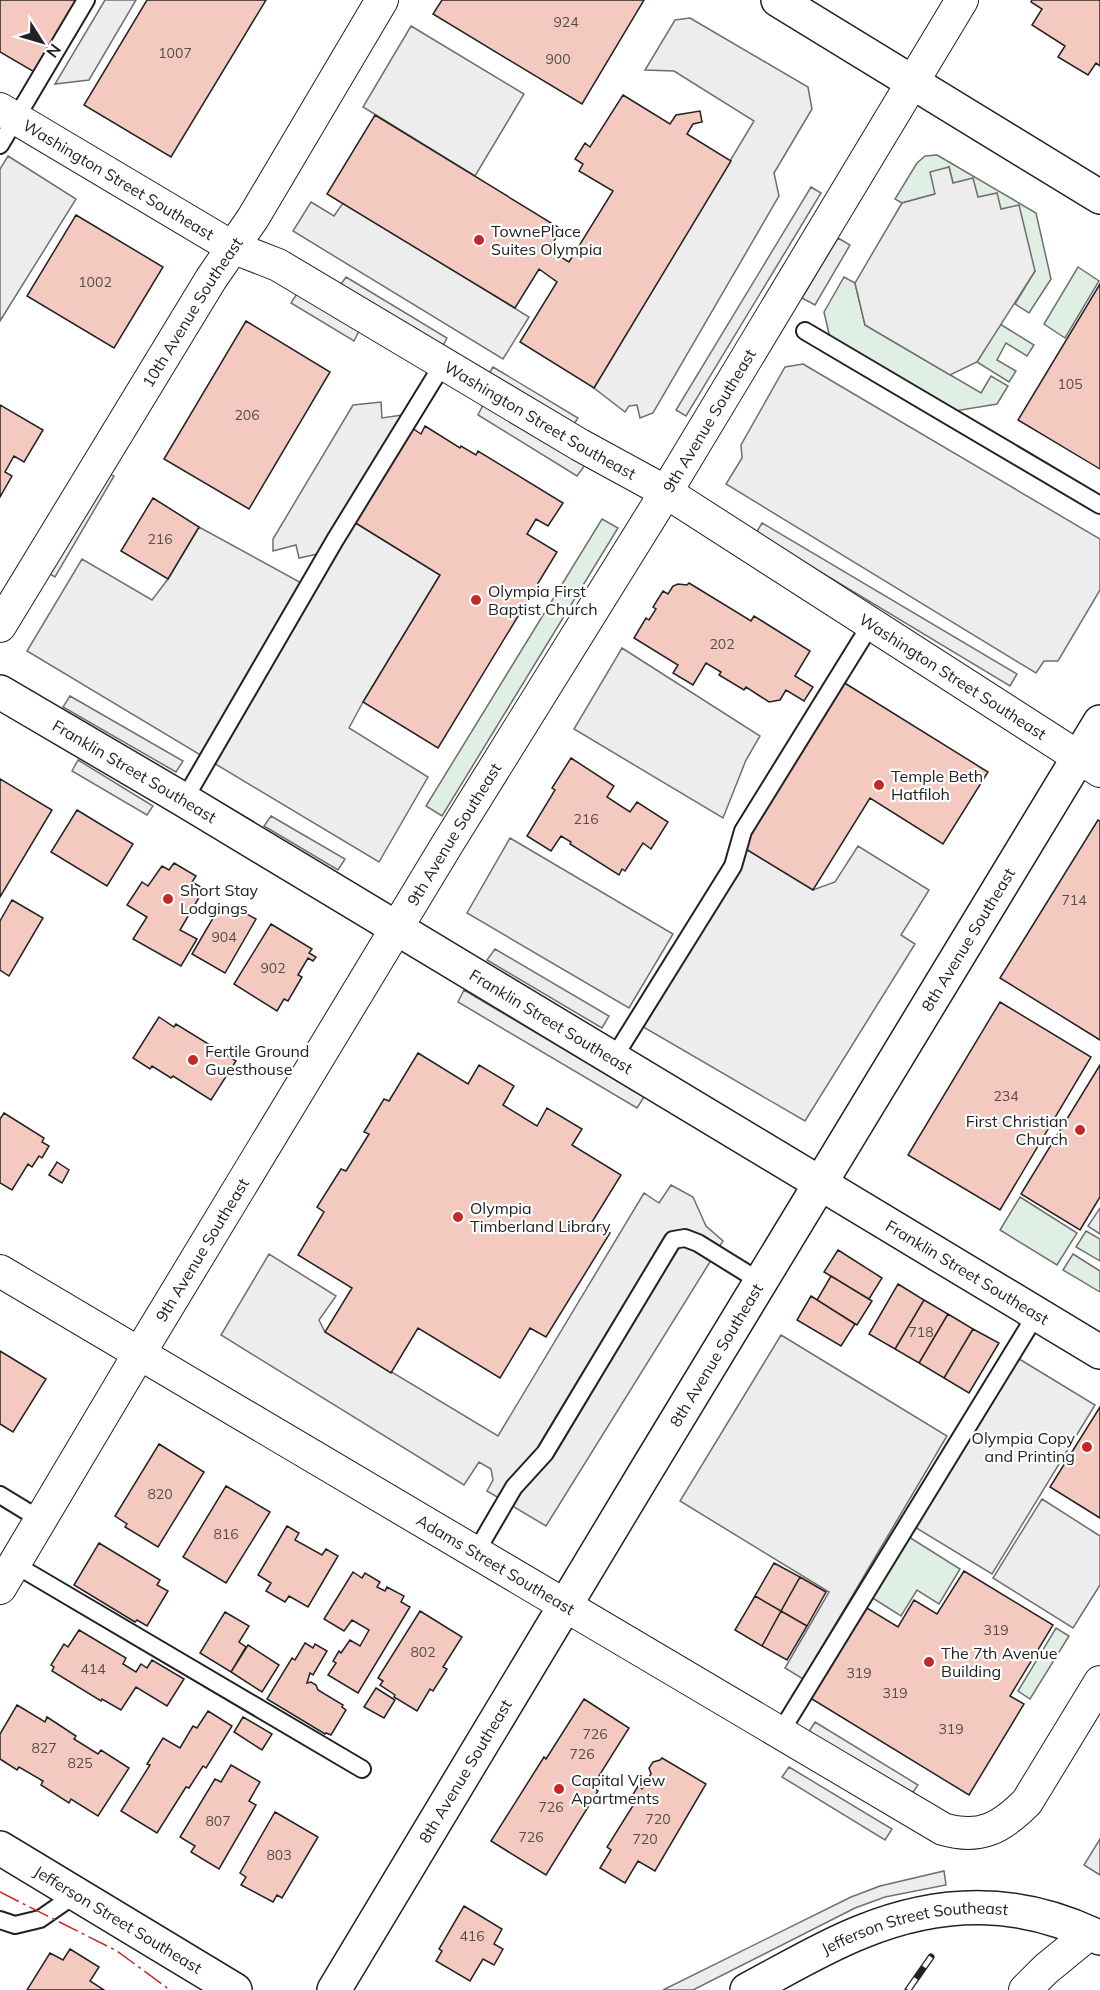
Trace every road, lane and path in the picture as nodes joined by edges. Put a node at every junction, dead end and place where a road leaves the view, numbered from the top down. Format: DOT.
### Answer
graph roads {
  1 [pos="86,0"];
  2 [pos="382,0"];
  3 [pos="778,0"];
  4 [pos="962,0"];
  5 [pos="913,82"];
  6 [pos="8,114"];
  7 [pos="0,145"];
  8 [pos="1100,197"];
  9 [pos="232,247"];
  10 [pos="805,331"];
  11 [pos="443,364"];
  12 [pos="666,492"];
  13 [pos="1100,505"];
  14 [pos="871,624"];
  15 [pos="0,626"];
  16 [pos="0,692"];
  17 [pos="1100,722"];
  18 [pos="1089,764"];
  19 [pos="184,800"];
  20 [pos="397,928"];
  21 [pos="613,1059"];
  22 [pos="821,1183"];
  23 [pos="0,1270"];
  24 [pos="761,1282"];
  25 [pos="1037,1313"];
  26 [pos="1100,1352"];
  27 [pos="139,1354"];
  28 [pos="0,1495"];
  29 [pos="41,1520"];
  30 [pos="476,1552"];
  31 [pos="7,1576"];
  32 [pos="564,1604"];
  33 [pos="1100,1683"];
  34 [pos="780,1733"];
  35 [pos="362,1769"];
  36 [pos="0,1848"];
  37 [pos="76,1894"];
  38 [pos="0,1920"];
  39 [pos="1095,1935"];
  40 [pos="235,1990"];
  41 [pos="334,1990"];
  42 [pos="747,1990"];
  43 [pos="1025,1990"];
  1 -- 6 [label="lane"];
  2 -- 9 [label="street, 10th Avenue Southeast"];
  3 -- 5 [label="street"];
  4 -- 5 [label="street, 9th Avenue Southeast"];
  5 -- 8 [label="street"];
  5 -- 12 [label="street, 9th Avenue Southeast"];
  6 -- 7 [label="lane"];
  6 -- 9 [label="street, Washington Street Southeast"];
  9 -- 11 [label="street, Washington Street Southeast"];
  9 -- 15 [label="street, 10th Avenue Southeast"];
  10 -- 13 [label="lane"];
  11 -- 12 [label="street, Washington Street Southeast"];
  11 -- 19 [label="lane"];
  12 -- 14 [label="street, Washington Street Southeast"];
  12 -- 20 [label="street, 9th Avenue Southeast"];
  14 -- 18 [label="street, Washington Street Southeast"];
  14 -- 21 [label="lane"];
  16 -- 19 [label="street, Franklin Street Southeast"];
  17 -- 18 [label="street, 8th Avenue Southeast"];
  18 -- 22 [label="street, 8th Avenue Southeast"];
  19 -- 20 [label="street, Franklin Street Southeast"];
  20 -- 21 [label="street, Franklin Street Southeast"];
  20 -- 27 [label="street, 9th Avenue Southeast"];
  21 -- 22 [label="street, Franklin Street Southeast"];
  22 -- 24 [label="street, 8th Avenue Southeast"];
  22 -- 25 [label="street, Franklin Street Southeast"];
  23 -- 27 [label="street, Adams Street Southeast"];
  24 -- 30 [label="lane"];
  24 -- 32 [label="street, 8th Avenue Southeast"];
  25 -- 26 [label="street, Franklin Street Southeast"];
  25 -- 34 [label="lane"];
  27 -- 29 [label="street, 9th Avenue Southeast"];
  27 -- 30 [label="street, Adams Street Southeast"];
  28 -- 29 [label="lane"];
  29 -- 31 [label="street, 9th Avenue Southeast"];
  30 -- 32 [label="street, Adams Street Southeast"];
  31 -- 35 [label="lane"];
  32 -- 34 [label="street, Adams Street Southeast"];
  32 -- 41 [label="street, 8th Avenue Southeast"];
  33 -- 34 [label="street, Adams Street Southeast"];
  36 -- 37 [label="street, Jefferson Street Southeast"];
  37 -- 38 [label="lane"];
  37 -- 40 [label="street, Jefferson Street Southeast"];
  39 -- 42 [label="street, Jefferson Street Southeast"];
  39 -- 43 [label="street"];
}
